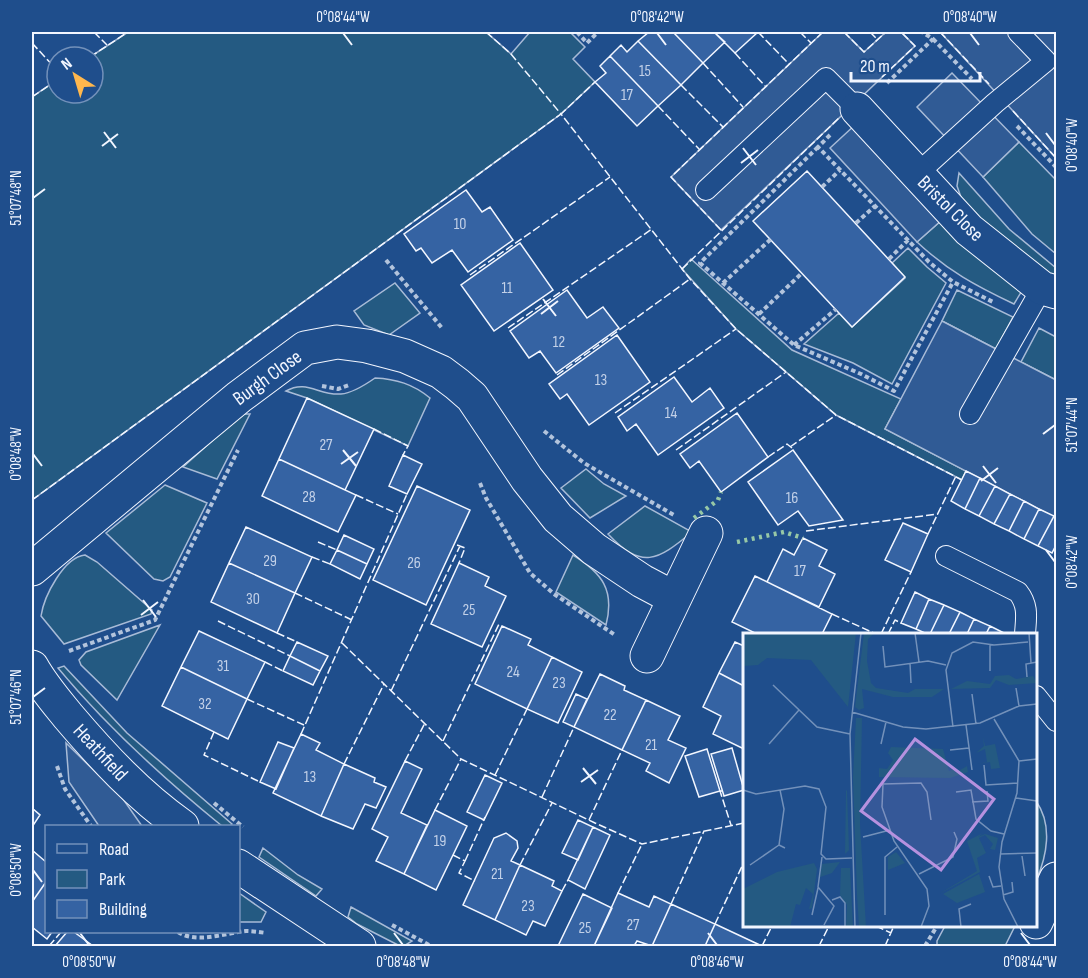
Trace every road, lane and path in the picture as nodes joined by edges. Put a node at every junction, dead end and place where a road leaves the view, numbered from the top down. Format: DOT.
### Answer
graph roads {
  1 [pos="577,32"];
  2 [pos="598,32"];
  3 [pos="922,32"];
  4 [pos="1018,32"];
  5 [pos="1051,67"];
  6 [pos="857,109"];
  7 [pos="818,147"];
  8 [pos="840,170"];
  9 [pos="917,174"];
  10 [pos="822,187"];
  11 [pos="706,190"];
  12 [pos="875,206"];
  13 [pos="856,224"];
  14 [pos="771,239"];
  15 [pos="908,240"];
  16 [pos="889,259"];
  17 [pos="802,273"];
  18 [pos="953,282"];
  19 [pos="723,283"];
  20 [pos="1049,290"];
  21 [pos="836,309"];
  22 [pos="759,314"];
  23 [pos="794,345"];
  24 [pos="394,353"];
  25 [pos="279,368"];
  26 [pos="970,414"];
  27 [pos="243,441"];
  28 [pos="705,533"];
  29 [pos="946,556"];
  30 [pos="32,569"];
  31 [pos="674,598"];
  32 [pos="1025,633"];
  33 [pos="62,654"];
  34 [pos="647,656"];
  35 [pos="32,667"];
  36 [pos="1037,698"];
  37 [pos="1056,721"];
  38 [pos="55,760"];
  39 [pos="209,799"];
  40 [pos="90,825"];
  41 [pos="181,825"];
  42 [pos="244,827"];
  43 [pos="240,867"];
  44 [pos="1056,879"];
  45 [pos="1037,920"];
  46 [pos="391,924"];
  47 [pos="937,927"];
  48 [pos="1034,927"];
  49 [pos="240,932"];
  50 [pos="180,933"];
  51 [pos="233,933"];
  52 [pos="270,933"];
  53 [pos="928,945"];
  54 [pos="359,946"];
  55 [pos="431,946"];
  56 [pos="1024,946"];
  1 -- 2 [label="path"];
  3 -- 6 [label="path"];
  4 -- 5 [label="lane"];
  5 -- 9 [label="lane"];
  6 -- 9 [label="street, Bristol Close"];
  6 -- 11 [label="lane"];
  7 -- 19 [label="path"];
  8 -- 10 [label="path"];
  9 -- 20 [label="street, Bristol Close"];
  12 -- 13 [label="path"];
  14 -- 19 [label="path"];
  15 -- 16 [label="path"];
  17 -- 22 [label="path"];
  18 -- 23 [label="path"];
  19 -- 22 [label="path"];
  20 -- 26 [label="lane"];
  21 -- 23 [label="path"];
  22 -- 23 [label="path"];
  24 -- 25 [label="street, Burgh Close"];
  24 -- 25 [label="path"];
  24 -- 31 [label="street, Burgh Close"];
  25 -- 30 [label="street, Burgh Close"];
  27 -- 33 [label="path"];
  28 -- 31 [label="street"];
  29 -- 32 [label="lane"];
  31 -- 34 [label="street"];
  35 -- 41 [label="street, Heathfield"];
  36 -- 37 [label="lane"];
  38 -- 40 [label="path"];
  39 -- 42 [label="path"];
  43 -- 54 [label="street"];
  44 -- 45 [label="street"];
  46 -- 55 [label="path"];
  47 -- 53 [label="path"];
  48 -- 56 [label="street"];
  49 -- 52 [label="path"];
  50 -- 51 [label="path"];
}
